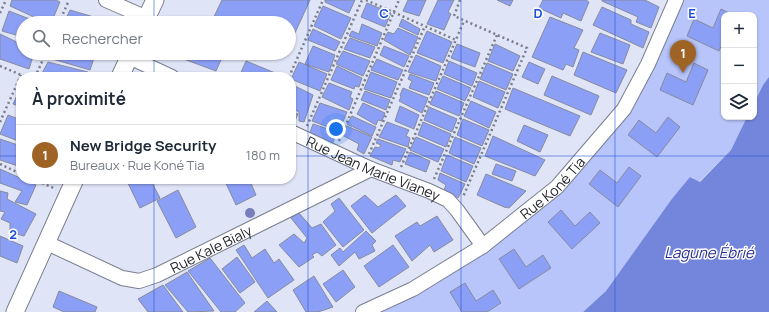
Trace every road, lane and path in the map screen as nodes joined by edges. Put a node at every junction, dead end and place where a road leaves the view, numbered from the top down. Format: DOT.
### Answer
graph roads {
  1 [pos="6,0"];
  2 [pos="69,0"];
  3 [pos="106,0"];
  4 [pos="155,0"];
  5 [pos="323,0"];
  6 [pos="362,0"];
  7 [pos="366,0"];
  8 [pos="400,0"];
  9 [pos="460,0"];
  10 [pos="673,1"];
  11 [pos="394,12"];
  12 [pos="0,13"];
  13 [pos="62,16"];
  14 [pos="136,16"];
  15 [pos="148,16"];
  16 [pos="464,20"];
  17 [pos="425,26"];
  18 [pos="497,35"];
  19 [pos="456,40"];
  20 [pos="43,60"];
  21 [pos="128,60"];
  22 [pos="140,60"];
  23 [pos="0,66"];
  24 [pos="37,72"];
  25 [pos="122,72"];
  26 [pos="162,72"];
  27 [pos="292,72"];
  28 [pos="16,73"];
  29 [pos="16,86"];
  30 [pos="0,108"];
  31 [pos="5,110"];
  32 [pos="0,122"];
  33 [pos="297,134"];
  34 [pos="334,152"];
  35 [pos="0,164"];
  36 [pos="368,167"];
  37 [pos="16,172"];
  38 [pos="396,178"];
  39 [pos="44,184"];
  40 [pos="73,184"];
  41 [pos="429,191"];
  42 [pos="68,195"];
  43 [pos="457,210"];
  44 [pos="47,243"];
  45 [pos="483,246"];
  46 [pos="15,312"];
  47 [pos="362,312"];
  1 -- 12 [label="path"];
  2 -- 13 [label="path"];
  3 -- 14 [label="street"];
  4 -- 15 [label="street"];
  5 -- 27 [label="path"];
  6 -- 33 [label="path"];
  7 -- 11 [label="path"];
  8 -- 11 [label="path"];
  9 -- 16 [label="path"];
  10 -- 45 [label="street, Rue Koné Tia"];
  11 -- 17 [label="path"];
  11 -- 34 [label="path"];
  16 -- 18 [label="path"];
  16 -- 19 [label="path"];
  17 -- 19 [label="path"];
  17 -- 36 [label="path"];
  18 -- 41 [label="path"];
  18 -- 43 [label="path"];
  19 -- 38 [label="path"];
  20 -- 24 [label="path"];
  21 -- 25 [label="street"];
  22 -- 26 [label="street"];
  23 -- 28 [label="path"];
  29 -- 31 [label="path"];
  30 -- 31 [label="path"];
  31 -- 32 [label="path"];
  33 -- 34 [label="street, Rue Jean Marie Vianey"];
  34 -- 36 [label="street, Rue Jean Marie Vianey"];
  35 -- 37 [label="path"];
  36 -- 38 [label="street, Rue Jean Marie Vianey"];
  36 -- 44 [label="street, Rue Kale Bialy"];
  38 -- 41 [label="street, Rue Jean Marie Vianey"];
  39 -- 42 [label="path"];
  40 -- 42 [label="street"];
  41 -- 43 [label="street, Rue Jean Marie Vianey"];
  42 -- 44 [label="street"];
  43 -- 45 [label="street, Rue Jean Marie Vianey"];
  44 -- 46 [label="street"];
  45 -- 47 [label="street, Rue Koné Tia"];
}
